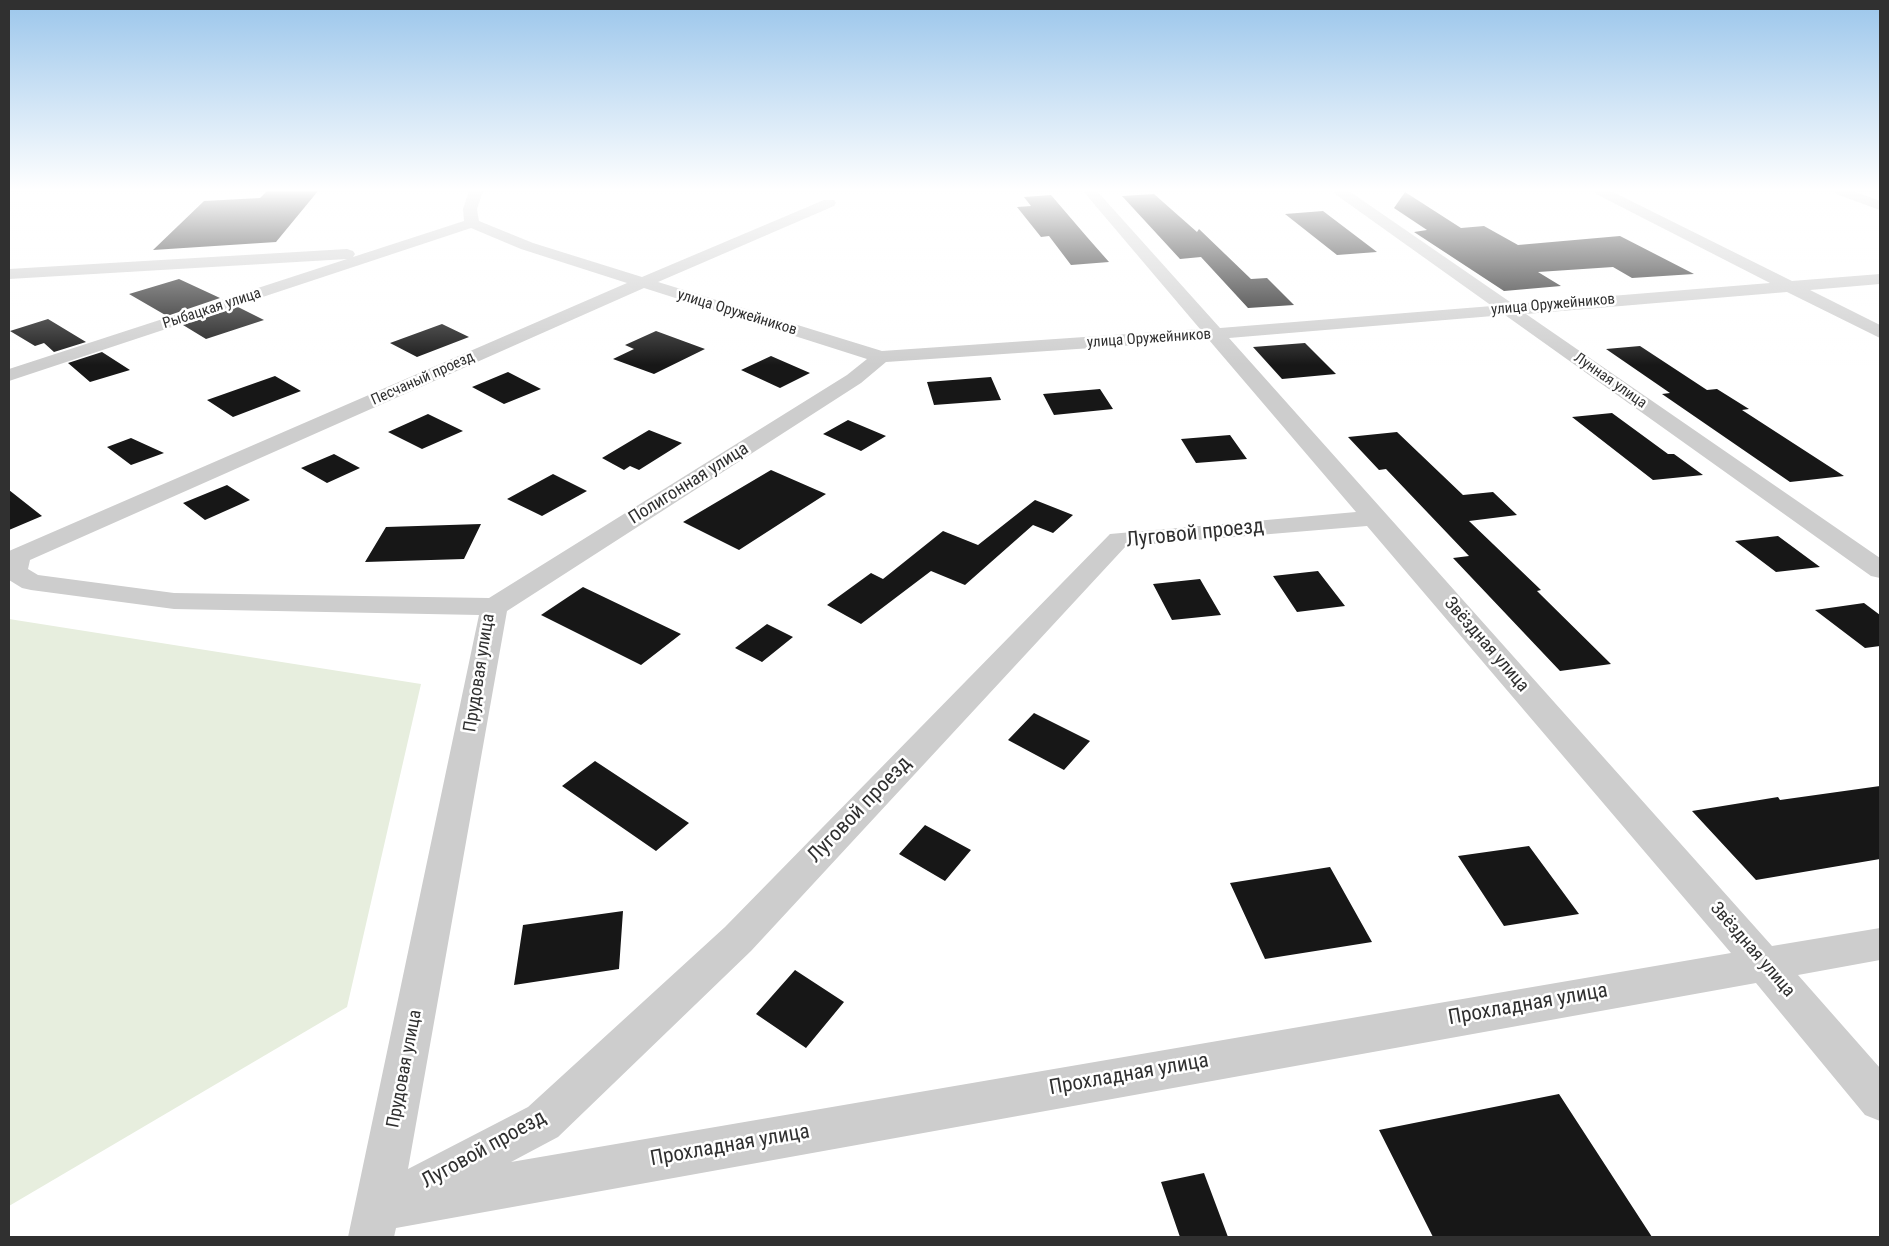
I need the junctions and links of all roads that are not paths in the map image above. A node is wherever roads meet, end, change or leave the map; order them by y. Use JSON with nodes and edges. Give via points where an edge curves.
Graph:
{"nodes":[{"id":1,"x":394,"y":249,"type":"edge"},
{"id":2,"x":537,"y":249,"type":"edge"},
{"id":3,"x":722,"y":249,"type":"edge"},
{"id":4,"x":1141,"y":249,"type":"edge"},
{"id":5,"x":1423,"y":249,"type":"edge"},
{"id":6,"x":1717,"y":249,"type":"edge"},
{"id":7,"x":386,"y":252,"type":"junction"},
{"id":8,"x":9,"y":274,"type":"edge"},
{"id":9,"x":1880,"y":279,"type":"edge"},
{"id":10,"x":641,"y":283,"type":"junction"},
{"id":11,"x":1791,"y":286,"type":"junction"},
{"id":12,"x":1508,"y":309,"type":"junction"},
{"id":13,"x":1880,"y":332,"type":"edge"},
{"id":14,"x":1215,"y":334,"type":"junction"},
{"id":15,"x":881,"y":358,"type":"junction"},
{"id":16,"x":9,"y":375,"type":"edge"},
{"id":17,"x":1374,"y":518,"type":"junction"},
{"id":18,"x":14,"y":558,"type":"edge"},
{"id":19,"x":1880,"y":570,"type":"edge"},
{"id":20,"x":494,"y":607,"type":"junction"},
{"id":21,"x":1880,"y":944,"type":"edge"},
{"id":22,"x":1764,"y":964,"type":"junction"},
{"id":23,"x":1880,"y":1100,"type":"edge"},
{"id":24,"x":374,"y":1222,"type":"edge"}],
"edges":[{"from":1,"to":7,"type":"street","name":"Рыбацкая улица"},
{"from":2,"to":10,"type":"street","name":"улица Оружейников"},
{"from":3,"to":10,"type":"street","name":"Песчаный проезд"},
{"from":4,"to":14,"type":"street","name":"Звёздная улица"},
{"from":5,"to":12,"type":"street","name":"Лунная улица"},
{"from":6,"to":11,"type":"street"},
{"from":7,"to":8,"type":"street"},
{"from":7,"to":16,"type":"street","name":"Рыбацкая улица"},
{"from":9,"to":11,"type":"street","name":"улица Оружейников"},
{"from":10,"to":15,"type":"street","name":"улица Оружейников"},
{"from":10,"to":18,"type":"street","name":"Песчаный проезд"},
{"from":11,"to":12,"type":"street","name":"улица Оружейников"},
{"from":11,"to":13,"type":"street"},
{"from":12,"to":14,"type":"street","name":"улица Оружейников"},
{"from":12,"to":19,"type":"street","name":"Лунная улица"},
{"from":14,"to":15,"type":"street","name":"улица Оружейников"},
{"from":14,"to":17,"type":"street","name":"Звёздная улица"},
{"from":15,"to":20,"type":"street","name":"Полигонная улица","via":[[854,380]]},
{"from":17,"to":22,"type":"street","name":"Звёздная улица"},
{"from":17,"to":24,"type":"street","name":"Луговой проезд","via":[[1119,539],[738,939],[544,1122]]},
{"from":18,"to":20,"type":"street","name":"Прудовая улица","via":[[14,572],[31,582],[174,601]]},
{"from":20,"to":24,"type":"street","name":"Прудовая улица"},
{"from":21,"to":22,"type":"street","name":"Прохладная улица"},
{"from":22,"to":23,"type":"street","name":"Звёздная улица"},
{"from":22,"to":24,"type":"street","name":"Прохладная улица"}]}
